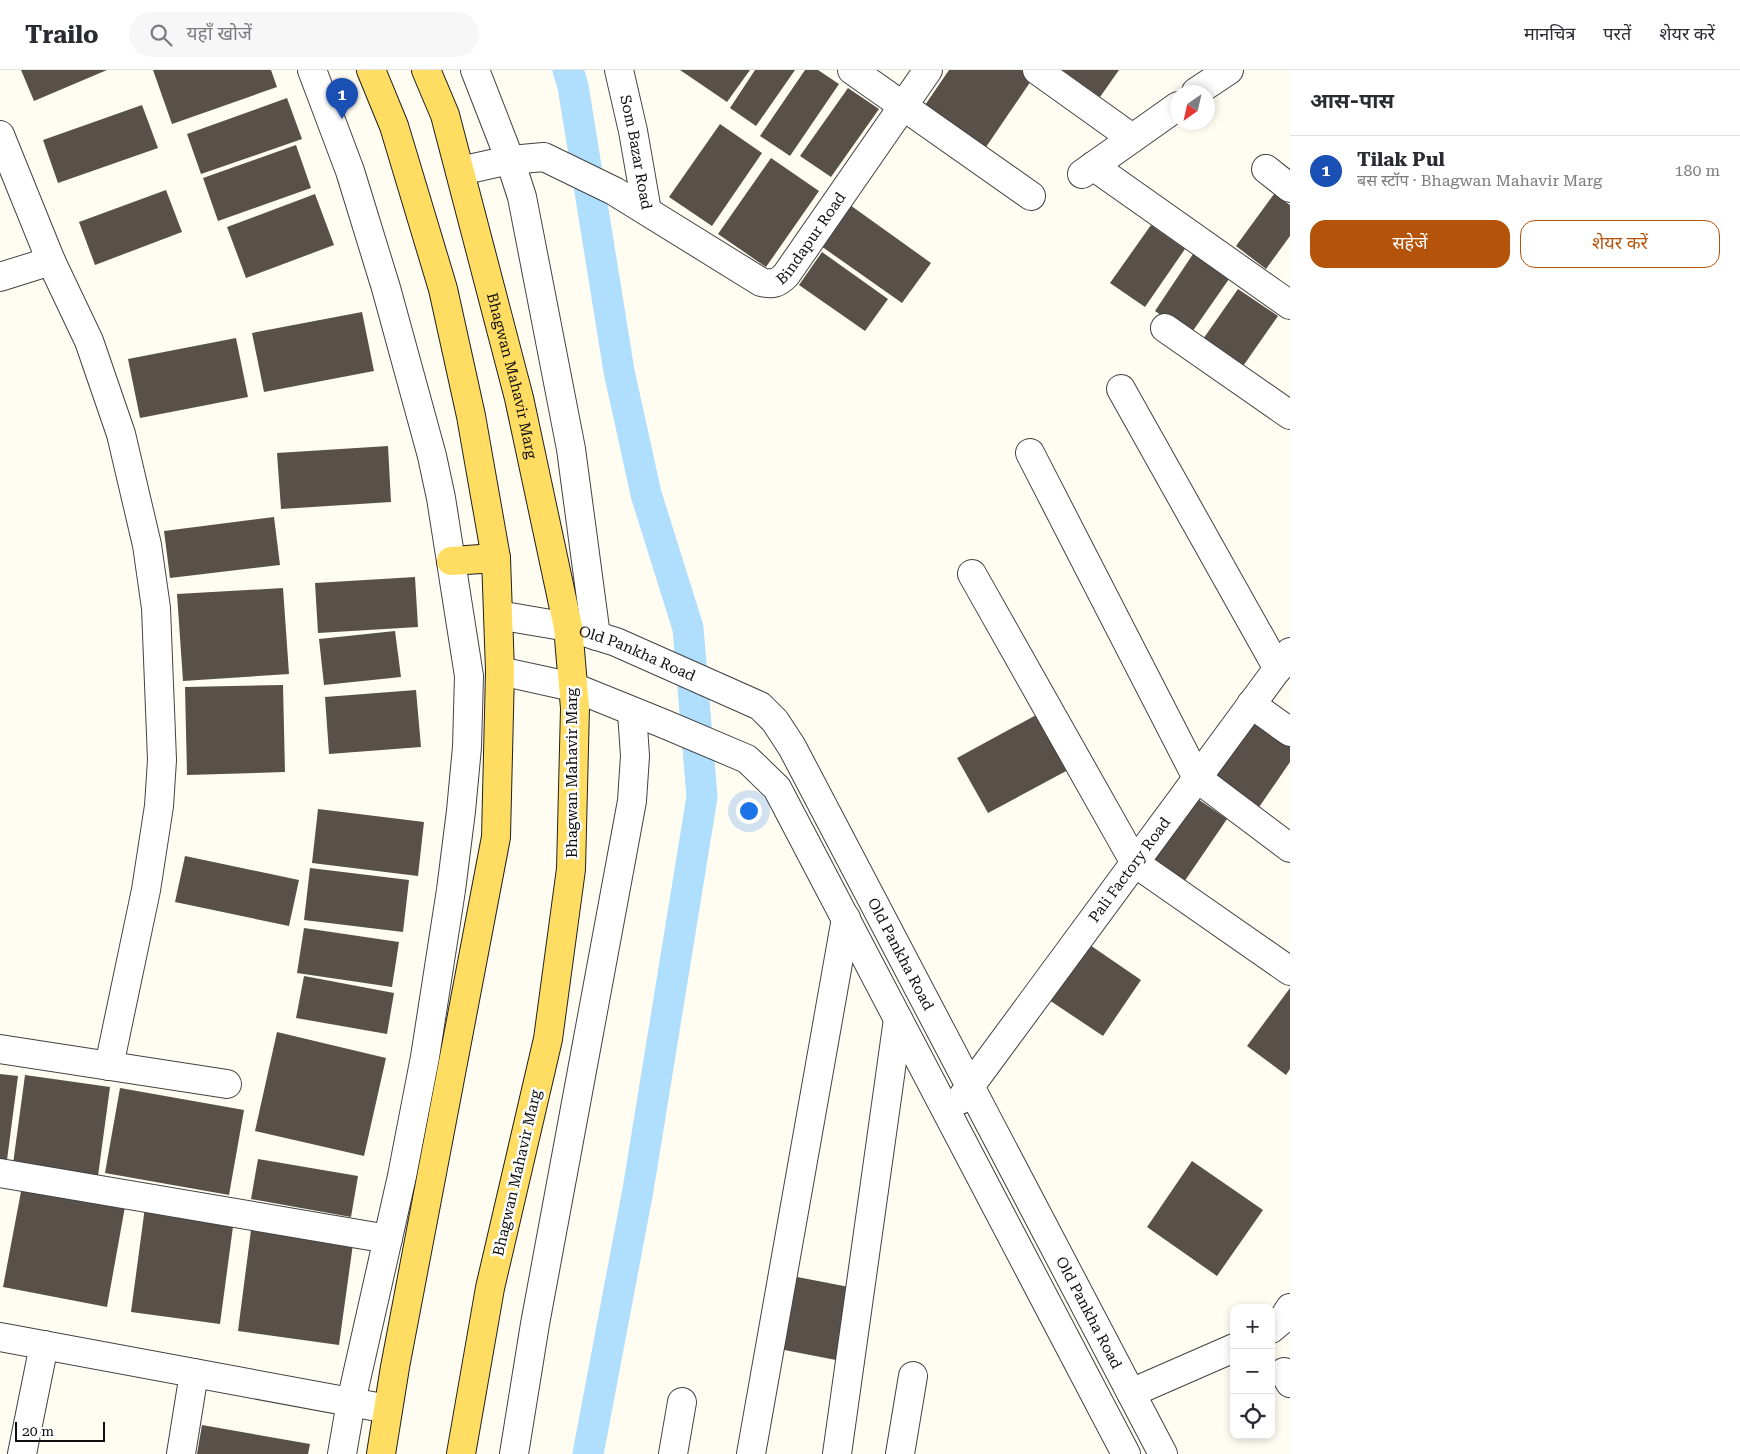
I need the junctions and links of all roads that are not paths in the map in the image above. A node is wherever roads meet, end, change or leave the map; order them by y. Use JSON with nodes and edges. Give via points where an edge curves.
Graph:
{"nodes":[{"id":1,"x":312,"y":70,"type":"edge"},
{"id":2,"x":371,"y":70,"type":"edge"},
{"id":3,"x":426,"y":70,"type":"edge"},
{"id":4,"x":475,"y":70,"type":"edge"},
{"id":5,"x":619,"y":70,"type":"edge"},
{"id":6,"x":852,"y":70,"type":"edge"},
{"id":7,"x":928,"y":70,"type":"edge"},
{"id":8,"x":1037,"y":70,"type":"edge"},
{"id":9,"x":1225,"y":71,"type":"edge"},
{"id":10,"x":1206,"y":85,"type":"edge"},
{"id":11,"x":903,"y":106,"type":"junction"},
{"id":12,"x":1170,"y":112,"type":"edge"},
{"id":13,"x":0,"y":135,"type":"edge"},
{"id":14,"x":1132,"y":138,"type":"junction"},
{"id":15,"x":510,"y":160,"type":"junction"},
{"id":16,"x":1266,"y":169,"type":"dead end"},
{"id":17,"x":460,"y":171,"type":"junction"},
{"id":18,"x":1290,"y":188,"type":"edge"},
{"id":19,"x":1032,"y":196,"type":"dead end"},
{"id":20,"x":647,"y":211,"type":"junction"},
{"id":21,"x":51,"y":261,"type":"junction"},
{"id":22,"x":0,"y":277,"type":"edge"},
{"id":23,"x":1290,"y":305,"type":"edge"},
{"id":24,"x":1165,"y":328,"type":"dead end"},
{"id":25,"x":1121,"y":389,"type":"dead end"},
{"id":26,"x":1290,"y":415,"type":"edge"},
{"id":27,"x":1030,"y":453,"type":"dead end"},
{"id":28,"x":496,"y":558,"type":"junction"},
{"id":29,"x":451,"y":561,"type":"junction"},
{"id":30,"x":972,"y":574,"type":"dead end"},
{"id":31,"x":498,"y":615,"type":"junction"},
{"id":32,"x":568,"y":627,"type":"junction"},
{"id":33,"x":596,"y":636,"type":"junction"},
{"id":34,"x":1284,"y":661,"type":"edge"},
{"id":35,"x":500,"y":671,"type":"junction"},
{"id":36,"x":573,"y":687,"type":"junction"},
{"id":37,"x":1252,"y":704,"type":"junction"},
{"id":38,"x":632,"y":712,"type":"junction"},
{"id":39,"x":1290,"y":732,"type":"edge"},
{"id":40,"x":1197,"y":778,"type":"junction"},
{"id":41,"x":1290,"y":848,"type":"edge"},
{"id":42,"x":1135,"y":863,"type":"junction"},
{"id":43,"x":846,"y":918,"type":"junction"},
{"id":44,"x":1290,"y":971,"type":"edge"},
{"id":45,"x":898,"y":1019,"type":"junction"},
{"id":46,"x":0,"y":1049,"type":"edge"},
{"id":47,"x":109,"y":1066,"type":"junction"},
{"id":48,"x":227,"y":1084,"type":"dead end"},
{"id":49,"x":970,"y":1086,"type":"junction"},
{"id":50,"x":948,"y":1114,"type":"junction"},
{"id":51,"x":0,"y":1173,"type":"edge"},
{"id":52,"x":388,"y":1240,"type":"junction"},
{"id":53,"x":1290,"y":1308,"type":"edge"},
{"id":54,"x":1275,"y":1326,"type":"edge"},
{"id":55,"x":0,"y":1337,"type":"edge"},
{"id":56,"x":44,"y":1344,"type":"junction"},
{"id":57,"x":1232,"y":1349,"type":"edge"},
{"id":58,"x":194,"y":1373,"type":"junction"},
{"id":59,"x":913,"y":1376,"type":"dead end"},
{"id":60,"x":1131,"y":1393,"type":"junction"},
{"id":61,"x":351,"y":1402,"type":"junction"},
{"id":62,"x":682,"y":1402,"type":"dead end"},
{"id":63,"x":388,"y":1409,"type":"junction"},
{"id":64,"x":22,"y":1454,"type":"edge"},
{"id":65,"x":181,"y":1454,"type":"edge"},
{"id":66,"x":342,"y":1454,"type":"edge"},
{"id":67,"x":381,"y":1454,"type":"edge"},
{"id":68,"x":461,"y":1454,"type":"edge"},
{"id":69,"x":514,"y":1454,"type":"edge"},
{"id":70,"x":673,"y":1454,"type":"edge"},
{"id":71,"x":751,"y":1454,"type":"edge"},
{"id":72,"x":837,"y":1454,"type":"edge"},
{"id":73,"x":900,"y":1454,"type":"edge"},
{"id":74,"x":1126,"y":1454,"type":"edge"},
{"id":75,"x":1163,"y":1454,"type":"edge"}],
"edges":[{"from":1,"to":29,"type":"street","via":[[350,171],[386,288],[432,456]]},
{"from":2,"to":28,"type":"main road","via":[[394,126],[443,289],[471,416]]},
{"from":3,"to":17,"type":"main road","name":"Bhagwan Mahavir Marg","via":[[445,115]]},
{"from":4,"to":15,"type":"street"},
{"from":5,"to":20,"type":"street","name":"Som Bazar Road"},
{"from":6,"to":11,"type":"street"},
{"from":7,"to":11,"type":"street","name":"Bindapur Road"},
{"from":8,"to":14,"type":"street"},
{"from":9,"to":10,"type":"street"},
{"from":11,"to":19,"type":"street"},
{"from":11,"to":20,"type":"street","name":"Bindapur Road","via":[[779,282],[761,282]]},
{"from":12,"to":14,"type":"street"},
{"from":13,"to":21,"type":"street"},
{"from":14,"to":23,"type":"street","via":[[1087,170]]},
{"from":15,"to":17,"type":"street","name":"Som Bazar Road"},
{"from":15,"to":20,"type":"street","name":"Som Bazar Road","via":[[544,157]]},
{"from":15,"to":33,"type":"street","via":[[522,198],[571,449]]},
{"from":16,"to":18,"type":"street"},
{"from":17,"to":32,"type":"main road","name":"Bhagwan Mahavir Marg","via":[[519,398]]},
{"from":21,"to":22,"type":"street"},
{"from":21,"to":47,"type":"street","via":[[89,341],[121,434],[147,545],[156,608],[162,760],[159,806],[146,890]]},
{"from":24,"to":26,"type":"street"},
{"from":25,"to":34,"type":"street"},
{"from":27,"to":40,"type":"street"},
{"from":28,"to":29,"type":"main road"},
{"from":28,"to":31,"type":"main road"},
{"from":29,"to":52,"type":"street","via":[[469,676],[464,774],[451,890],[425,1057]]},
{"from":30,"to":42,"type":"street"},
{"from":31,"to":32,"type":"street","name":"Old Pankha Road"},
{"from":31,"to":35,"type":"main road"},
{"from":32,"to":33,"type":"street","name":"Old Pankha Road"},
{"from":32,"to":36,"type":"main road","name":"Bhagwan Mahavir Marg"},
{"from":33,"to":49,"type":"street","name":"Old Pankha Road","via":[[732,692],[760,706],[775,722],[792,747]]},
{"from":34,"to":37,"type":"street","name":"Pali Factory Road"},
{"from":35,"to":36,"type":"street"},
{"from":35,"to":63,"type":"main road","via":[[496,837]]},
{"from":36,"to":38,"type":"street"},
{"from":36,"to":68,"type":"main road","name":"Bhagwan Mahavir Marg","via":[[571,869],[548,1039],[490,1288]]},
{"from":37,"to":39,"type":"street"},
{"from":37,"to":40,"type":"street","name":"Pali Factory Road"},
{"from":38,"to":43,"type":"street","via":[[747,759],[777,788]]},
{"from":38,"to":69,"type":"street","via":[[635,756],[632,801]]},
{"from":40,"to":41,"type":"street"},
{"from":40,"to":42,"type":"street","name":"Pali Factory Road"},
{"from":42,"to":44,"type":"street"},
{"from":42,"to":49,"type":"street","name":"Pali Factory Road"},
{"from":43,"to":45,"type":"street"},
{"from":43,"to":71,"type":"street"},
{"from":45,"to":50,"type":"street"},
{"from":45,"to":72,"type":"street"},
{"from":46,"to":47,"type":"street"},
{"from":47,"to":48,"type":"street"},
{"from":49,"to":50,"type":"street","name":"Pali Factory Road"},
{"from":49,"to":60,"type":"street","name":"Old Pankha Road"},
{"from":50,"to":74,"type":"street"},
{"from":51,"to":52,"type":"street"},
{"from":52,"to":61,"type":"street"},
{"from":53,"to":54,"type":"street"},
{"from":55,"to":56,"type":"street"},
{"from":56,"to":58,"type":"street"},
{"from":56,"to":64,"type":"street"},
{"from":57,"to":60,"type":"street"},
{"from":58,"to":61,"type":"street"},
{"from":58,"to":65,"type":"street"},
{"from":59,"to":73,"type":"street"},
{"from":60,"to":75,"type":"street","name":"Old Pankha Road"},
{"from":61,"to":63,"type":"street"},
{"from":61,"to":66,"type":"street"},
{"from":62,"to":70,"type":"street"},
{"from":63,"to":67,"type":"main road"}]}
